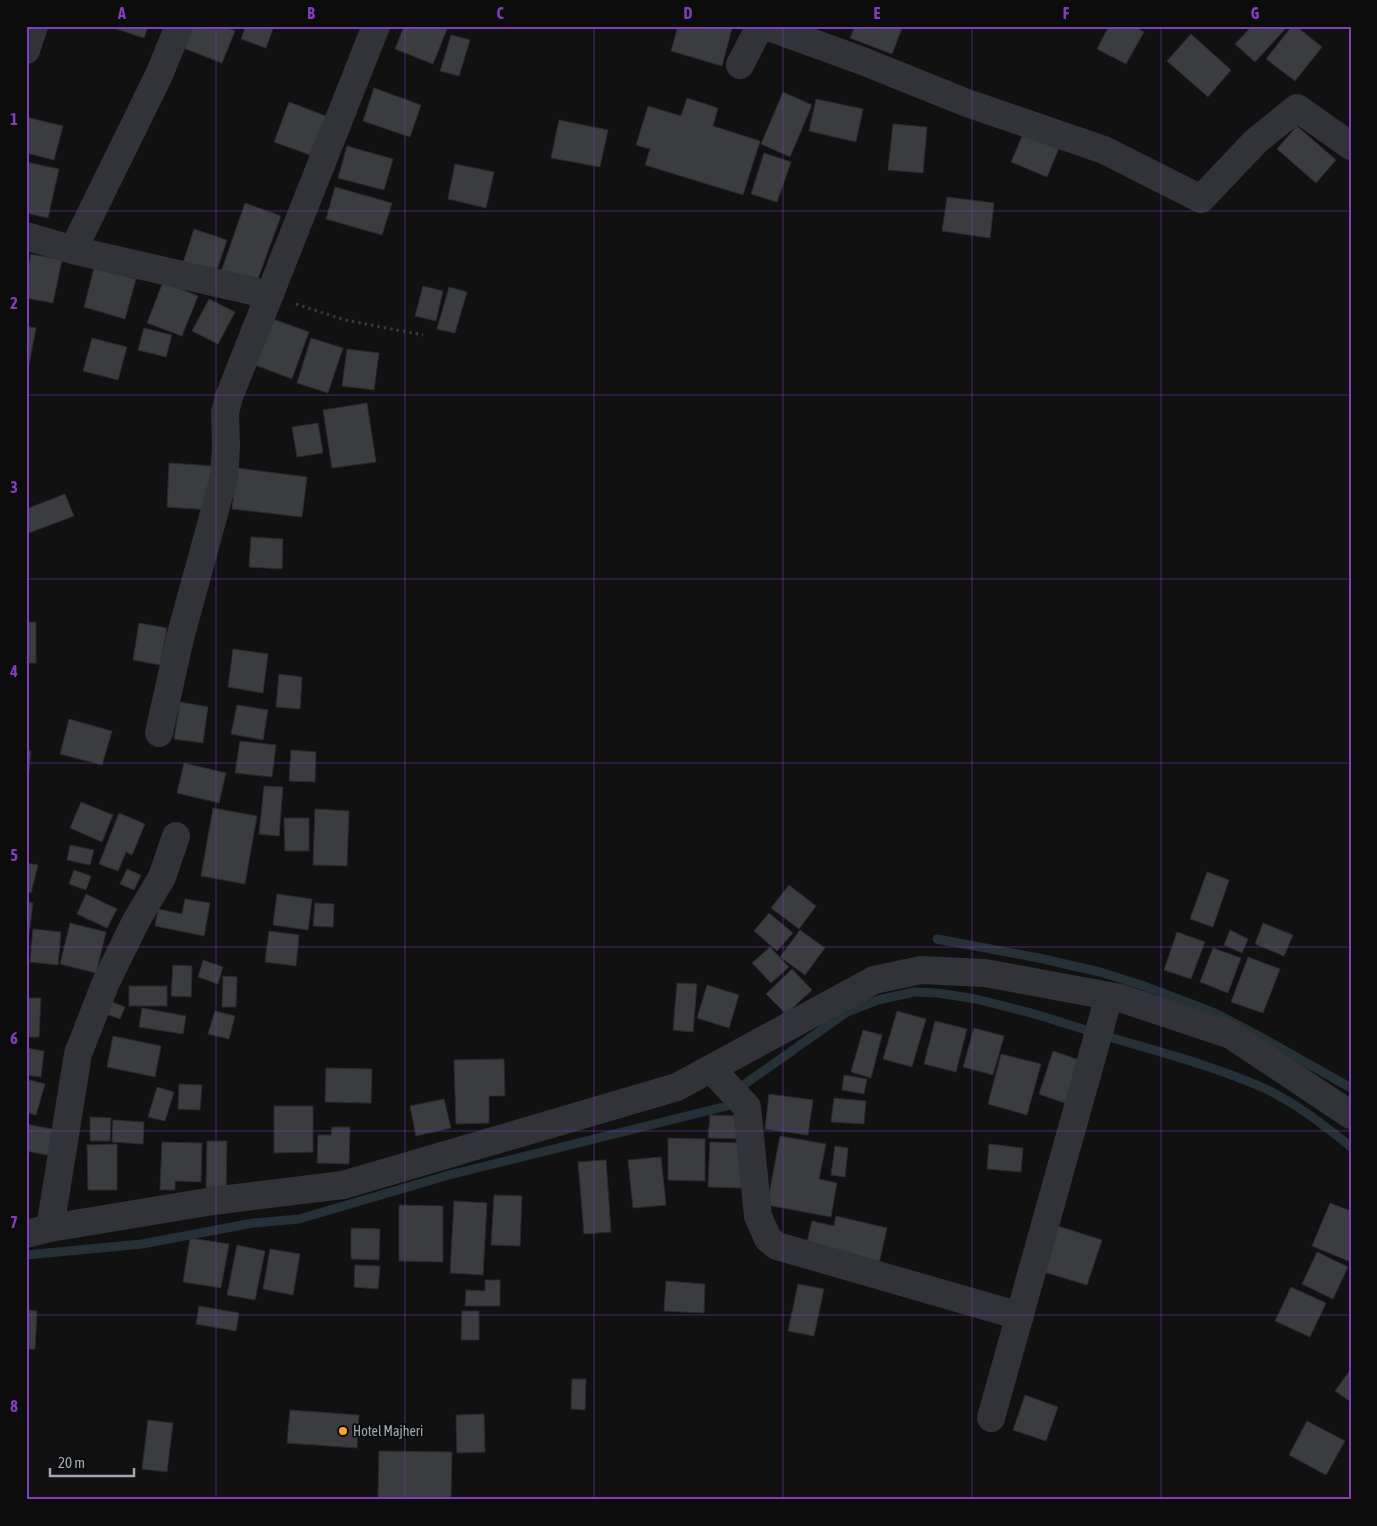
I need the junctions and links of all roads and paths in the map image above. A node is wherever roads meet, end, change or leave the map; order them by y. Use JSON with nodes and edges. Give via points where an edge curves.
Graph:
{"nodes":[{"id":1,"x":34,"y":26,"type":"edge"},
{"id":2,"x":179,"y":26,"type":"edge"},
{"id":3,"x":376,"y":26,"type":"edge"},
{"id":4,"x":760,"y":26,"type":"edge"},
{"id":5,"x":766,"y":26,"type":"edge"},
{"id":6,"x":26,"y":50,"type":"edge"},
{"id":7,"x":740,"y":65,"type":"dead end"},
{"id":8,"x":1351,"y":146,"type":"edge"},
{"id":9,"x":26,"y":236,"type":"edge"},
{"id":10,"x":73,"y":250,"type":"junction"},
{"id":11,"x":270,"y":295,"type":"junction"},
{"id":12,"x":423,"y":335,"type":"dead end"},
{"id":13,"x":159,"y":733,"type":"dead end"},
{"id":14,"x":176,"y":836,"type":"dead end"},
{"id":15,"x":1109,"y":996,"type":"junction"},
{"id":16,"x":711,"y":1069,"type":"junction"},
{"id":17,"x":1351,"y":1115,"type":"edge"},
{"id":18,"x":38,"y":1231,"type":"edge"},
{"id":19,"x":1020,"y":1316,"type":"junction"},
{"id":20,"x":991,"y":1418,"type":"dead end"}],
"edges":[{"from":1,"to":6,"type":"street"},
{"from":2,"to":10,"type":"street","via":[[159,75]]},
{"from":3,"to":11,"type":"street"},
{"from":4,"to":7,"type":"street"},
{"from":5,"to":8,"type":"street","via":[[967,103],[1104,150],[1201,199],[1256,141],[1297,108]]},
{"from":9,"to":10,"type":"street"},
{"from":10,"to":11,"type":"street"},
{"from":11,"to":12,"type":"path","via":[[345,320]]},
{"from":11,"to":13,"type":"street","via":[[225,412],[224,477],[180,638]]},
{"from":14,"to":18,"type":"street","via":[[162,877],[106,982],[78,1054]]},
{"from":15,"to":16,"type":"street","via":[[985,973],[920,970],[874,980]]},
{"from":15,"to":17,"type":"street","via":[[1231,1036]]},
{"from":15,"to":19,"type":"street"},
{"from":16,"to":18,"type":"street","via":[[677,1087],[343,1185],[213,1201]]},
{"from":16,"to":19,"type":"street","via":[[747,1106],[758,1216],[768,1239],[778,1246]]},
{"from":19,"to":20,"type":"street"}]}
